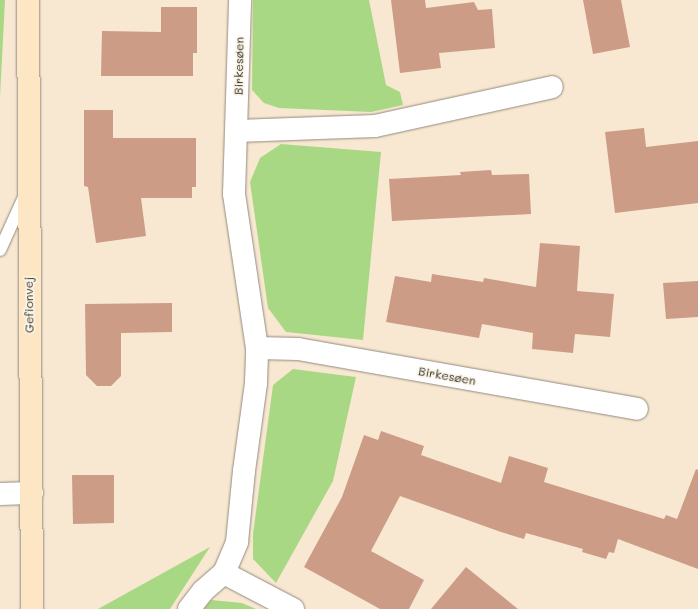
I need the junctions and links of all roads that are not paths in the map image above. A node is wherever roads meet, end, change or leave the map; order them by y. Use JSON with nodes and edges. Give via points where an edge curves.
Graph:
{"nodes":[{"id":1,"x":28,"y":0,"type":"edge"},
{"id":2,"x":240,"y":0,"type":"edge"},
{"id":3,"x":552,"y":87,"type":"dead end"},
{"id":4,"x":237,"y":131,"type":"junction"},
{"id":5,"x":28,"y":186,"type":"junction"},
{"id":6,"x":0,"y":250,"type":"edge"},
{"id":7,"x":257,"y":348,"type":"junction"},
{"id":8,"x":637,"y":409,"type":"dead end"},
{"id":9,"x":32,"y":493,"type":"junction"},
{"id":10,"x":0,"y":494,"type":"edge"},
{"id":11,"x":224,"y":573,"type":"junction"},
{"id":12,"x":32,"y":609,"type":"edge"},
{"id":13,"x":189,"y":609,"type":"edge"},
{"id":14,"x":293,"y":609,"type":"edge"}],
"edges":[{"from":1,"to":5,"type":"street","name":"Gefionvej"},
{"from":2,"to":4,"type":"street","name":"Birkesøen"},
{"from":3,"to":4,"type":"street","via":[[376,126]]},
{"from":4,"to":7,"type":"street","name":"Birkesøen","via":[[234,194]]},
{"from":5,"to":6,"type":"lane"},
{"from":5,"to":9,"type":"street","name":"Gefionvej"},
{"from":7,"to":8,"type":"street","name":"Birkesøen","via":[[298,349]]},
{"from":7,"to":11,"type":"street","name":"Birkesøen","via":[[256,383],[237,542]]},
{"from":9,"to":10,"type":"street"},
{"from":9,"to":12,"type":"street","name":"Gefionvej"},
{"from":11,"to":13,"type":"street","name":"Birkesøen","via":[[203,591]]},
{"from":11,"to":14,"type":"street"}]}
